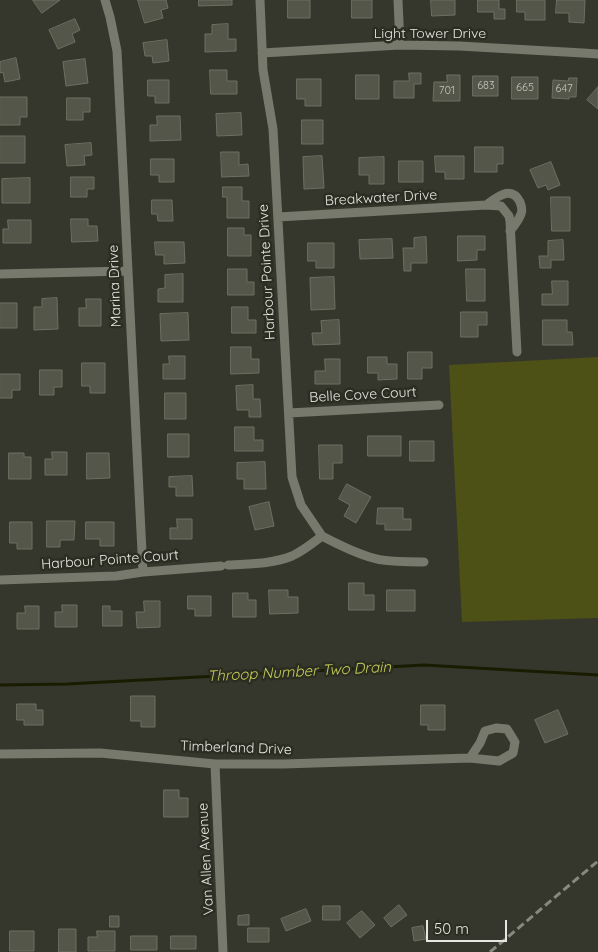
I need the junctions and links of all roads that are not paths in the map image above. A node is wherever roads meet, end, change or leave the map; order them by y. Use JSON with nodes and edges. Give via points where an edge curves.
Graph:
{"nodes":[{"id":1,"x":105,"y":0,"type":"edge"},
{"id":2,"x":260,"y":0,"type":"edge"},
{"id":3,"x":398,"y":0,"type":"edge"},
{"id":4,"x":400,"y":45,"type":"junction"},
{"id":5,"x":262,"y":53,"type":"junction"},
{"id":6,"x":598,"y":54,"type":"edge"},
{"id":7,"x":486,"y":205,"type":"junction"},
{"id":8,"x":278,"y":217,"type":"junction"},
{"id":9,"x":510,"y":231,"type":"junction"},
{"id":10,"x":127,"y":272,"type":"junction"},
{"id":11,"x":0,"y":274,"type":"edge"},
{"id":12,"x":517,"y":352,"type":"dead end"},
{"id":13,"x":439,"y":405,"type":"dead end"},
{"id":14,"x":289,"y":413,"type":"junction"},
{"id":15,"x":322,"y":536,"type":"junction"},
{"id":16,"x":424,"y":562,"type":"dead end"},
{"id":17,"x":143,"y":572,"type":"junction"},
{"id":18,"x":0,"y":580,"type":"edge"},
{"id":19,"x":0,"y":754,"type":"edge"},
{"id":20,"x":470,"y":758,"type":"junction"},
{"id":21,"x":215,"y":764,"type":"junction"},
{"id":22,"x":224,"y":952,"type":"edge"}],
"edges":[{"from":1,"to":10,"type":"street","name":"Marina Drive","via":[[117,51]]},
{"from":2,"to":5,"type":"street","name":"Harbour Pointe Drive"},
{"from":3,"to":4,"type":"street"},
{"from":4,"to":5,"type":"street","name":"Light Tower Drive"},
{"from":4,"to":6,"type":"street","name":"Light Tower Drive"},
{"from":5,"to":8,"type":"street","name":"Harbour Pointe Drive","via":[[273,129]]},
{"from":7,"to":8,"type":"street","name":"Breakwater Drive"},
{"from":7,"to":9,"type":"street","via":[[501,206],[509,216]]},
{"from":7,"to":9,"type":"street","via":[[501,194],[517,197],[521,214]]},
{"from":8,"to":14,"type":"street","name":"Harbour Pointe Drive"},
{"from":9,"to":12,"type":"street"},
{"from":10,"to":11,"type":"street"},
{"from":10,"to":17,"type":"street","name":"Marina Drive"},
{"from":13,"to":14,"type":"street","name":"Belle Cove Court"},
{"from":14,"to":15,"type":"street","name":"Harbour Pointe Drive","via":[[292,477],[301,506]]},
{"from":15,"to":16,"type":"street","via":[[374,559]]},
{"from":15,"to":17,"type":"street","name":"Harbour Pointe Court","via":[[292,556],[259,564]]},
{"from":17,"to":18,"type":"street","name":"Harbour Pointe Court"},
{"from":19,"to":21,"type":"street","name":"Timberland Drive","via":[[100,753]]},
{"from":20,"to":20,"type":"street","name":"Timberland Drive","via":[[499,761],[513,753],[515,742],[507,729],[485,731]]},
{"from":20,"to":21,"type":"street","name":"Timberland Drive"},
{"from":21,"to":22,"type":"street","name":"Van Allen Avenue"}]}
